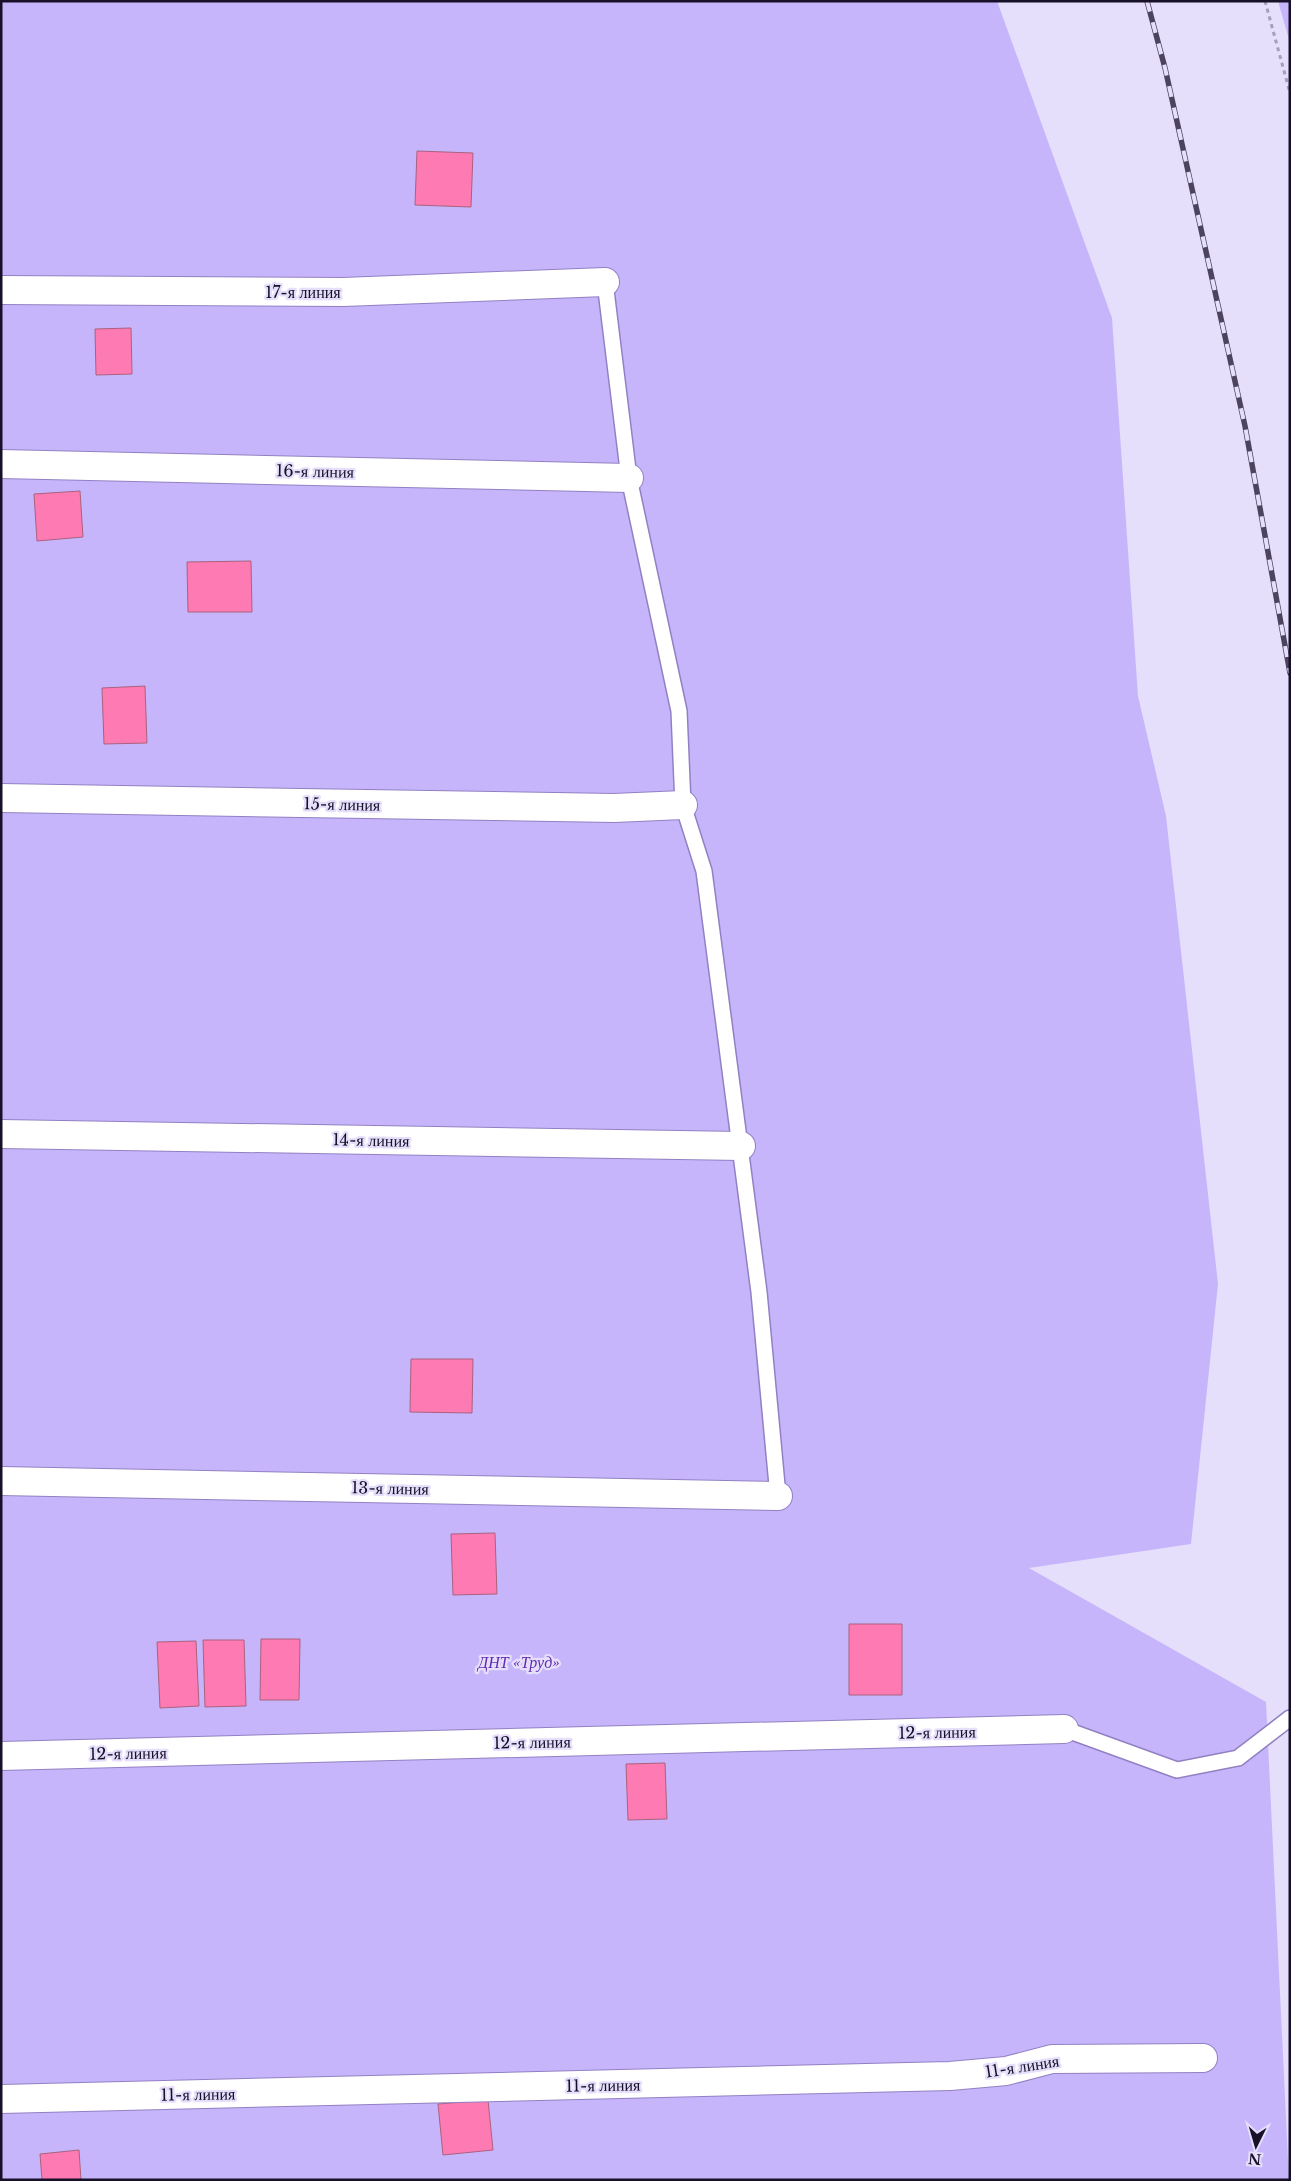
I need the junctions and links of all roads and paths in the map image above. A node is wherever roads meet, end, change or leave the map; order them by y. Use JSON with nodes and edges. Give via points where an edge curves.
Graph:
{"nodes":[{"id":1,"x":1265,"y":1,"type":"edge"},
{"id":2,"x":1290,"y":93,"type":"edge"},
{"id":3,"x":605,"y":282,"type":"joint"},
{"id":4,"x":1,"y":290,"type":"edge"},
{"id":5,"x":1,"y":464,"type":"edge"},
{"id":6,"x":629,"y":478,"type":"junction"},
{"id":7,"x":1,"y":798,"type":"edge"},
{"id":8,"x":683,"y":805,"type":"junction"},
{"id":9,"x":1,"y":1134,"type":"edge"},
{"id":10,"x":742,"y":1146,"type":"junction"},
{"id":11,"x":1,"y":1481,"type":"edge"},
{"id":12,"x":778,"y":1496,"type":"joint"},
{"id":13,"x":1290,"y":1718,"type":"edge"},
{"id":14,"x":1064,"y":1729,"type":"joint"},
{"id":15,"x":1,"y":1756,"type":"edge"},
{"id":16,"x":1203,"y":2058,"type":"dead end"},
{"id":17,"x":1,"y":2099,"type":"edge"}],
"edges":[{"from":1,"to":2,"type":"path"},
{"from":3,"to":4,"type":"street","name":"17-я линия","via":[[343,292]]},
{"from":3,"to":6,"type":"lane"},
{"from":5,"to":6,"type":"street","name":"16-я линия"},
{"from":6,"to":8,"type":"lane","via":[[678,711]]},
{"from":7,"to":8,"type":"street","name":"15-я линия","via":[[614,808]]},
{"from":8,"to":10,"type":"lane","via":[[704,871]]},
{"from":9,"to":10,"type":"street","name":"14-я линия"},
{"from":10,"to":12,"type":"lane"},
{"from":11,"to":12,"type":"street","name":"13-я линия"},
{"from":13,"to":14,"type":"lane","via":[[1238,1758],[1177,1770]]},
{"from":14,"to":15,"type":"street","name":"12-я линия"},
{"from":16,"to":17,"type":"street","name":"11-я линия","via":[[1052,2060],[1006,2071],[950,2076]]}]}
